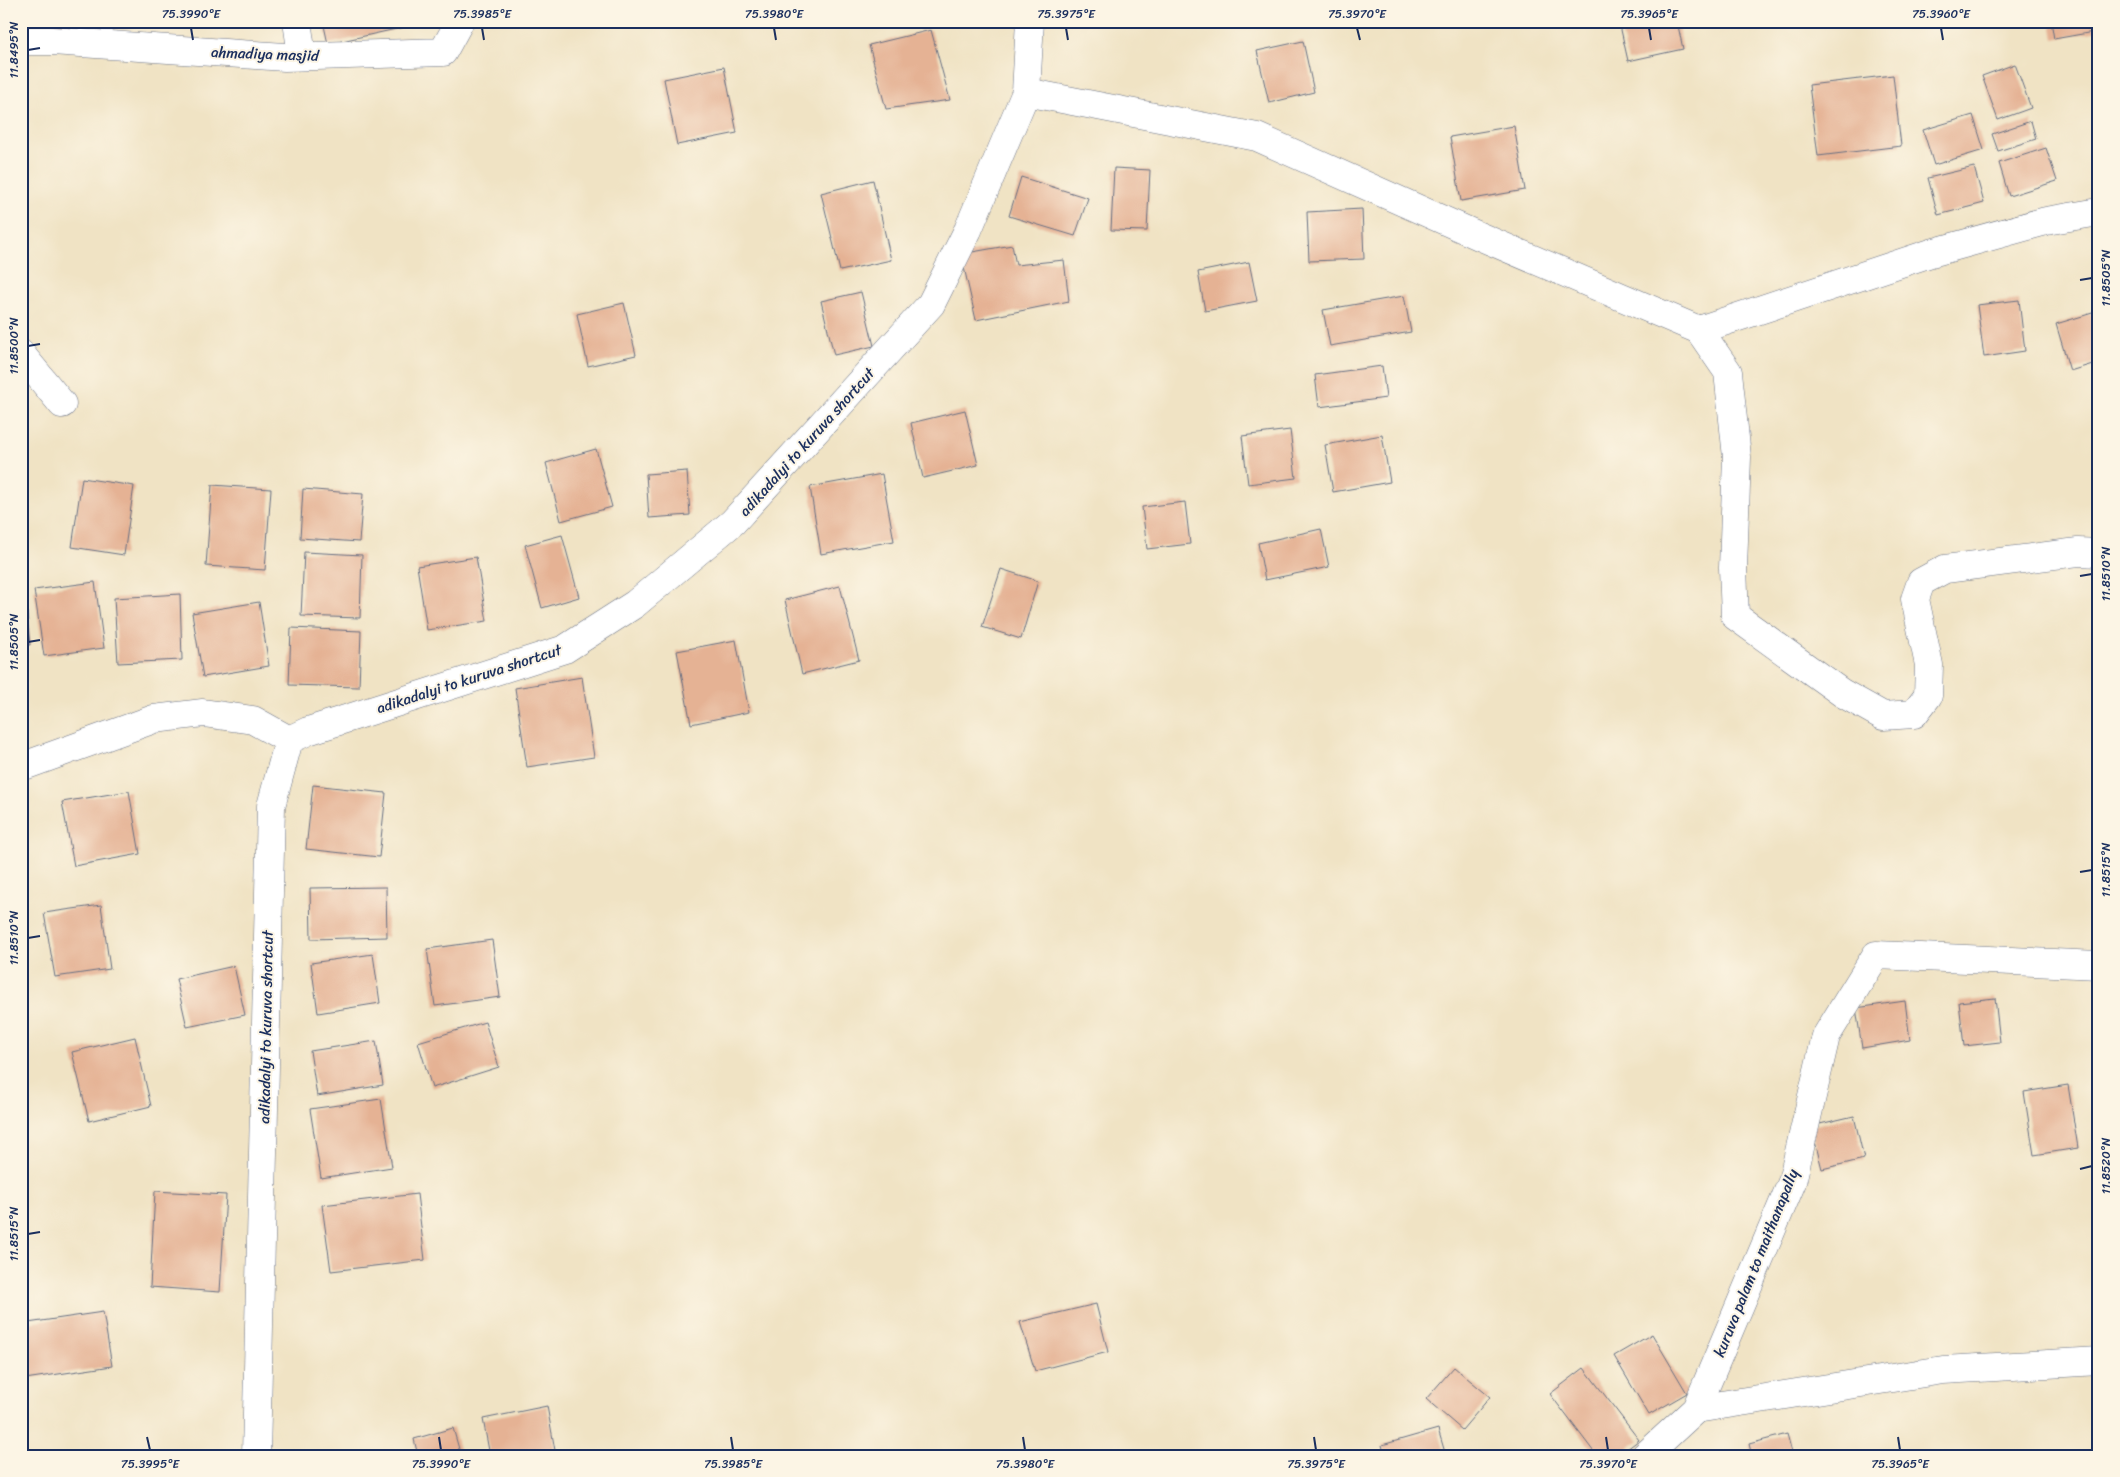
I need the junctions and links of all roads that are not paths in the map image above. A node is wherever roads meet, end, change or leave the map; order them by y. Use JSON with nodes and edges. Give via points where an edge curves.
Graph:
{"nodes":[{"id":1,"x":296,"y":21,"type":"edge"},
{"id":2,"x":460,"y":21,"type":"edge"},
{"id":3,"x":1030,"y":21,"type":"edge"},
{"id":4,"x":22,"y":46,"type":"edge"},
{"id":5,"x":302,"y":56,"type":"junction"},
{"id":6,"x":1026,"y":92,"type":"junction"},
{"id":7,"x":2099,"y":212,"type":"edge"},
{"id":8,"x":1699,"y":330,"type":"junction"},
{"id":9,"x":21,"y":354,"type":"edge"},
{"id":10,"x":62,"y":404,"type":"dead end"},
{"id":11,"x":2099,"y":553,"type":"edge"},
{"id":12,"x":289,"y":740,"type":"junction"},
{"id":13,"x":21,"y":767,"type":"edge"},
{"id":14,"x":2099,"y":965,"type":"edge"},
{"id":15,"x":2099,"y":1361,"type":"edge"},
{"id":16,"x":1696,"y":1409,"type":"junction"},
{"id":17,"x":256,"y":1456,"type":"edge"},
{"id":18,"x":1645,"y":1456,"type":"edge"}],
"edges":[{"from":1,"to":5,"type":"street"},
{"from":2,"to":5,"type":"street","name":"ahmadiya masjid","via":[[443,52]]},
{"from":3,"to":6,"type":"street","name":"adikadalyi to kuruva shortcut"},
{"from":4,"to":5,"type":"street","name":"ahmadiya masjid","via":[[52,41]]},
{"from":6,"to":8,"type":"street","via":[[1257,138]]},
{"from":6,"to":12,"type":"street","name":"adikadalyi to kuruva shortcut","via":[[968,230],[931,304],[733,522],[635,604],[565,649],[308,731]]},
{"from":7,"to":8,"type":"street","via":[[2046,221],[1931,253]]},
{"from":8,"to":11,"type":"street","via":[[1728,372],[1736,457],[1735,616],[1842,693],[1883,716],[1914,714],[1928,696],[1929,664],[1915,600],[1921,582],[1945,569],[2078,552]]},
{"from":9,"to":10,"type":"street"},
{"from":12,"to":13,"type":"street","via":[[253,720],[203,713],[154,719]]},
{"from":12,"to":17,"type":"street","name":"adikadalyi to kuruva shortcut","via":[[271,806]]},
{"from":14,"to":16,"type":"street","name":"kuruva palam to maithanapally","via":[[1876,955],[1826,1036],[1792,1182]]},
{"from":15,"to":16,"type":"street","via":[[1943,1370]]},
{"from":16,"to":18,"type":"street","name":"kuruva palam to maithanapally"}]}
